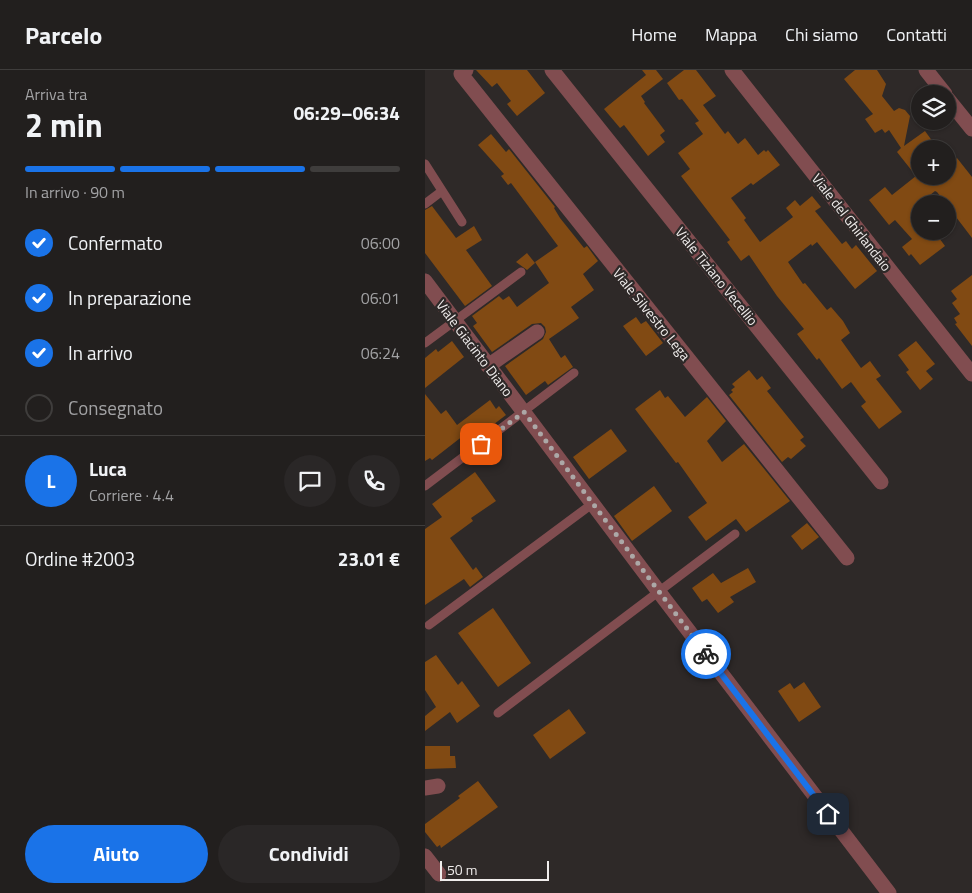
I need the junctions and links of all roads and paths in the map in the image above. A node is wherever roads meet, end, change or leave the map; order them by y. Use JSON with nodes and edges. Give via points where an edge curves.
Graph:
{"nodes":[{"id":1,"x":552,"y":70,"type":"edge"},
{"id":2,"x":732,"y":70,"type":"edge"},
{"id":3,"x":926,"y":70,"type":"edge"},
{"id":4,"x":461,"y":71,"type":"edge"},
{"id":5,"x":938,"y":85,"type":"edge"},
{"id":6,"x":956,"y":109,"type":"edge"},
{"id":7,"x":972,"y":129,"type":"edge"},
{"id":8,"x":425,"y":164,"type":"edge"},
{"id":9,"x":442,"y":191,"type":"junction"},
{"id":10,"x":425,"y":204,"type":"edge"},
{"id":11,"x":462,"y":222,"type":"dead end"},
{"id":12,"x":521,"y":272,"type":"dead end"},
{"id":13,"x":425,"y":280,"type":"edge"},
{"id":14,"x":455,"y":321,"type":"junction"},
{"id":15,"x":537,"y":332,"type":"dead end"},
{"id":16,"x":425,"y":343,"type":"edge"},
{"id":17,"x":488,"y":366,"type":"junction"},
{"id":18,"x":574,"y":373,"type":"dead end"},
{"id":19,"x":972,"y":374,"type":"edge"},
{"id":20,"x":524,"y":412,"type":"junction"},
{"id":21,"x":881,"y":482,"type":"dead end"},
{"id":22,"x":425,"y":486,"type":"edge"},
{"id":23,"x":592,"y":504,"type":"junction"},
{"id":24,"x":735,"y":534,"type":"dead end"},
{"id":25,"x":847,"y":558,"type":"dead end"},
{"id":26,"x":659,"y":592,"type":"junction"},
{"id":27,"x":429,"y":624,"type":"dead end"},
{"id":28,"x":498,"y":713,"type":"dead end"},
{"id":29,"x":425,"y":856,"type":"edge"},
{"id":30,"x":439,"y":874,"type":"dead end"},
{"id":31,"x":889,"y":893,"type":"edge"}],
"edges":[{"from":1,"to":21,"type":"street","name":"Viale Tiziano Vecellio"},
{"from":2,"to":19,"type":"street","name":"Viale del Ghirlandaio"},
{"from":3,"to":5,"type":"street"},
{"from":4,"to":25,"type":"street","name":"Viale Silvestro Lega"},
{"from":6,"to":7,"type":"street"},
{"from":8,"to":9,"type":"lane"},
{"from":9,"to":10,"type":"lane"},
{"from":9,"to":11,"type":"lane"},
{"from":12,"to":14,"type":"lane"},
{"from":13,"to":14,"type":"street","name":"Viale Giacinto Diano"},
{"from":14,"to":16,"type":"lane"},
{"from":14,"to":17,"type":"street","name":"Viale Giacinto Diano"},
{"from":15,"to":17,"type":"street"},
{"from":17,"to":20,"type":"street","name":"Viale Giacinto Diano"},
{"from":18,"to":20,"type":"lane"},
{"from":20,"to":22,"type":"lane"},
{"from":20,"to":23,"type":"street","name":"Viale Giacinto Diano"},
{"from":23,"to":26,"type":"street","name":"Viale Giacinto Diano"},
{"from":23,"to":27,"type":"lane"},
{"from":24,"to":26,"type":"lane"},
{"from":26,"to":28,"type":"lane"},
{"from":26,"to":31,"type":"street","name":"Viale Giacinto Diano"},
{"from":29,"to":30,"type":"street"}]}
